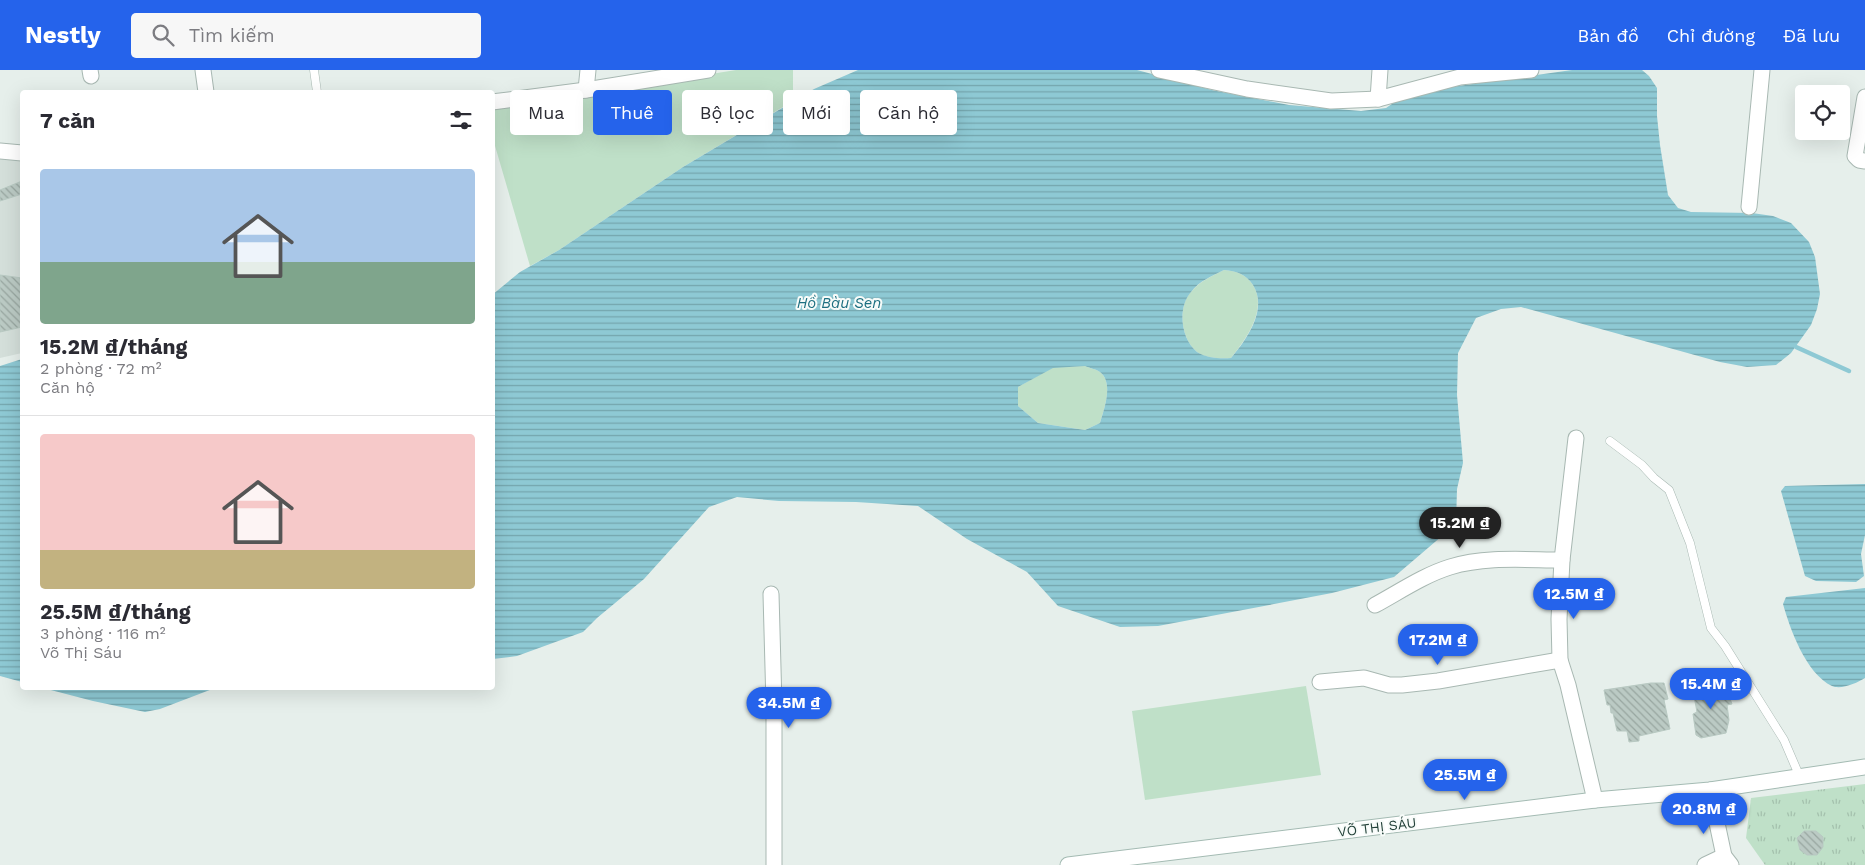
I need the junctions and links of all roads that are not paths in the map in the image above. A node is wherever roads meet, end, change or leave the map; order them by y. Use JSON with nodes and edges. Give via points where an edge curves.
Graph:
{"nodes":[{"id":1,"x":203,"y":70,"type":"edge"},
{"id":2,"x":314,"y":70,"type":"edge"},
{"id":3,"x":588,"y":70,"type":"edge"},
{"id":4,"x":708,"y":70,"type":"edge"},
{"id":5,"x":1159,"y":70,"type":"edge"},
{"id":6,"x":1380,"y":70,"type":"edge"},
{"id":7,"x":1531,"y":70,"type":"edge"},
{"id":8,"x":1762,"y":70,"type":"edge"},
{"id":9,"x":206,"y":90,"type":"edge"},
{"id":10,"x":317,"y":90,"type":"edge"},
{"id":11,"x":586,"y":90,"type":"junction"},
{"id":12,"x":1865,"y":97,"type":"edge"},
{"id":13,"x":1378,"y":99,"type":"junction"},
{"id":14,"x":495,"y":102,"type":"edge"},
{"id":15,"x":0,"y":151,"type":"edge"},
{"id":16,"x":20,"y":153,"type":"edge"},
{"id":17,"x":1865,"y":161,"type":"edge"},
{"id":18,"x":1749,"y":207,"type":"dead end"},
{"id":19,"x":1576,"y":438,"type":"dead end"},
{"id":20,"x":1610,"y":441,"type":"dead end"},
{"id":21,"x":1562,"y":560,"type":"junction"},
{"id":22,"x":771,"y":594,"type":"dead end"},
{"id":23,"x":1374,"y":605,"type":"dead end"},
{"id":24,"x":1560,"y":660,"type":"junction"},
{"id":25,"x":1320,"y":682,"type":"dead end"},
{"id":26,"x":1865,"y":767,"type":"edge"},
{"id":27,"x":1799,"y":775,"type":"junction"},
{"id":28,"x":1710,"y":790,"type":"junction"},
{"id":29,"x":1596,"y":800,"type":"junction"},
{"id":30,"x":1728,"y":860,"type":"edge"},
{"id":31,"x":774,"y":865,"type":"edge"},
{"id":32,"x":1068,"y":865,"type":"edge"},
{"id":33,"x":1705,"y":865,"type":"edge"}],
"edges":[{"from":1,"to":9,"type":"street"},
{"from":2,"to":10,"type":"lane"},
{"from":3,"to":11,"type":"street"},
{"from":4,"to":11,"type":"street"},
{"from":5,"to":13,"type":"street","via":[[1247,89],[1331,101]]},
{"from":6,"to":13,"type":"street"},
{"from":7,"to":13,"type":"street","via":[[1460,77]]},
{"from":8,"to":18,"type":"street"},
{"from":11,"to":14,"type":"street"},
{"from":12,"to":17,"type":"street","via":[[1855,156]]},
{"from":15,"to":16,"type":"street"},
{"from":19,"to":21,"type":"street"},
{"from":20,"to":27,"type":"lane","via":[[1669,490],[1690,543],[1711,628],[1726,646],[1784,740]]},
{"from":21,"to":23,"type":"street","via":[[1500,560],[1450,567]]},
{"from":21,"to":24,"type":"street"},
{"from":22,"to":31,"type":"street"},
{"from":24,"to":25,"type":"street","via":[[1402,685],[1364,678]]},
{"from":24,"to":29,"type":"street"},
{"from":26,"to":27,"type":"street","name":"VÕ THỊ SÁU"},
{"from":27,"to":28,"type":"street","name":"VÕ THỊ SÁU"},
{"from":28,"to":29,"type":"street","name":"VÕ THỊ SÁU"},
{"from":28,"to":30,"type":"street"},
{"from":29,"to":32,"type":"street","name":"VÕ THỊ SÁU"},
{"from":30,"to":33,"type":"street"}]}
